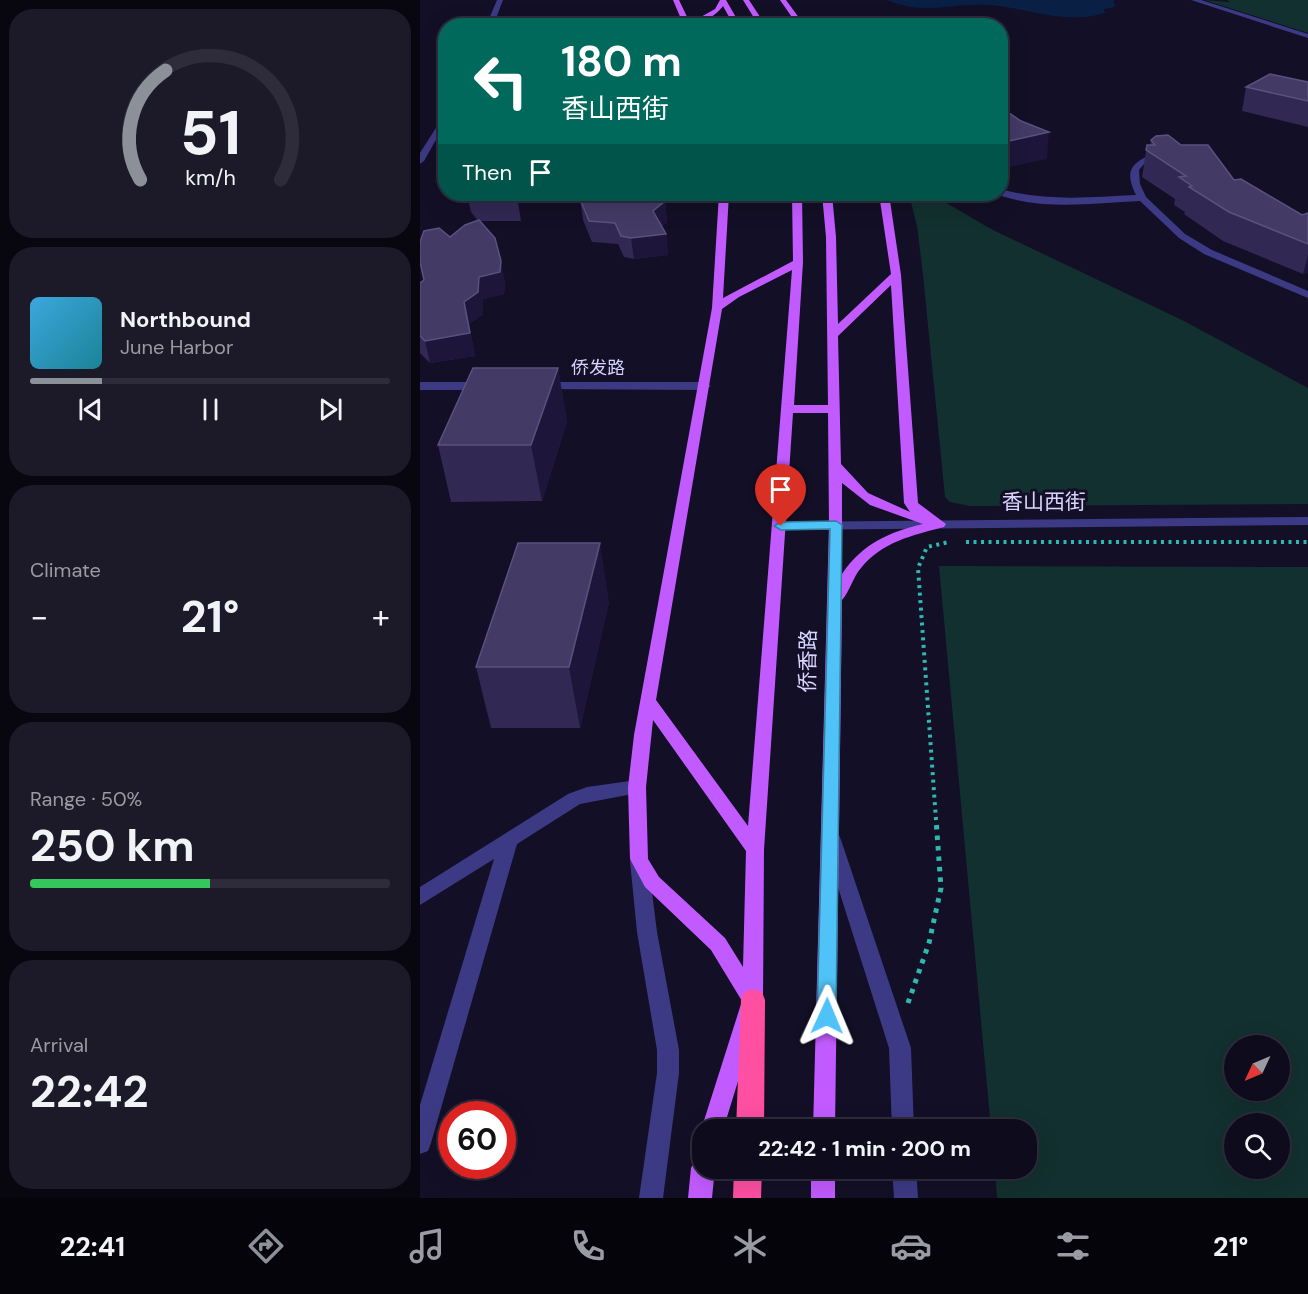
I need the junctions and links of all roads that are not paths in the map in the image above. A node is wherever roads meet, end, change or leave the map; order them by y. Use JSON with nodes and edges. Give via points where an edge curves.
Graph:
{"nodes":[{"id":1,"x":500,"y":0,"type":"edge"},
{"id":2,"x":676,"y":0,"type":"edge"},
{"id":3,"x":723,"y":0,"type":"edge"},
{"id":4,"x":746,"y":0,"type":"edge"},
{"id":5,"x":783,"y":0,"type":"edge"},
{"id":6,"x":1194,"y":0,"type":"edge"},
{"id":7,"x":492,"y":18,"type":"edge"},
{"id":8,"x":684,"y":18,"type":"edge"},
{"id":9,"x":702,"y":18,"type":"edge"},
{"id":10,"x":733,"y":18,"type":"edge"},
{"id":11,"x":758,"y":18,"type":"edge"},
{"id":12,"x":796,"y":18,"type":"edge"},
{"id":13,"x":1308,"y":36,"type":"edge"},
{"id":14,"x":438,"y":128,"type":"edge"},
{"id":15,"x":1173,"y":150,"type":"edge"},
{"id":16,"x":420,"y":161,"type":"edge"},
{"id":17,"x":1008,"y":194,"type":"edge"},
{"id":18,"x":1142,"y":198,"type":"junction"},
{"id":19,"x":724,"y":201,"type":"edge"},
{"id":20,"x":797,"y":201,"type":"edge"},
{"id":21,"x":827,"y":201,"type":"edge"},
{"id":22,"x":886,"y":201,"type":"edge"},
{"id":23,"x":798,"y":262,"type":"junction"},
{"id":24,"x":896,"y":275,"type":"junction"},
{"id":25,"x":1308,"y":295,"type":"edge"},
{"id":26,"x":717,"y":308,"type":"junction"},
{"id":27,"x":833,"y":334,"type":"junction"},
{"id":28,"x":420,"y":386,"type":"edge"},
{"id":29,"x":503,"y":386,"type":"edge"},
{"id":30,"x":527,"y":386,"type":"edge"},
{"id":31,"x":705,"y":386,"type":"junction"},
{"id":32,"x":789,"y":409,"type":"junction"},
{"id":33,"x":834,"y":409,"type":"junction"},
{"id":34,"x":835,"y":463,"type":"junction"},
{"id":35,"x":1308,"y":521,"type":"edge"},
{"id":36,"x":939,"y":524,"type":"junction"},
{"id":37,"x":836,"y":525,"type":"junction"},
{"id":38,"x":781,"y":526,"type":"junction"},
{"id":39,"x":835,"y":603,"type":"junction"},
{"id":40,"x":648,"y":700,"type":"junction"},
{"id":41,"x":637,"y":787,"type":"junction"},
{"id":42,"x":831,"y":835,"type":"junction"},
{"id":43,"x":509,"y":841,"type":"junction"},
{"id":44,"x":755,"y":850,"type":"junction"},
{"id":45,"x":639,"y":858,"type":"junction"},
{"id":46,"x":420,"y":897,"type":"edge"},
{"id":47,"x":753,"y":1000,"type":"junction"},
{"id":48,"x":425,"y":1102,"type":"edge"},
{"id":49,"x":715,"y":1119,"type":"edge"},
{"id":50,"x":750,"y":1119,"type":"edge"},
{"id":51,"x":824,"y":1119,"type":"edge"},
{"id":52,"x":903,"y":1119,"type":"edge"},
{"id":53,"x":420,"y":1143,"type":"edge"},
{"id":54,"x":702,"y":1179,"type":"edge"},
{"id":55,"x":748,"y":1179,"type":"edge"},
{"id":56,"x":823,"y":1179,"type":"edge"},
{"id":57,"x":905,"y":1179,"type":"edge"},
{"id":58,"x":651,"y":1198,"type":"edge"},
{"id":59,"x":699,"y":1198,"type":"edge"},
{"id":60,"x":747,"y":1198,"type":"edge"},
{"id":61,"x":823,"y":1198,"type":"edge"},
{"id":62,"x":906,"y":1198,"type":"edge"}],
"edges":[{"from":1,"to":7,"type":"street"},
{"from":2,"to":8,"type":"main road"},
{"from":3,"to":9,"type":"main road","via":[[717,10]]},
{"from":3,"to":10,"type":"main road"},
{"from":4,"to":11,"type":"main road"},
{"from":5,"to":12,"type":"main road"},
{"from":6,"to":13,"type":"street"},
{"from":14,"to":16,"type":"street"},
{"from":15,"to":18,"type":"street","via":[[1154,155],[1135,170],[1135,184]]},
{"from":17,"to":18,"type":"street","via":[[1043,199]]},
{"from":18,"to":25,"type":"street","via":[[1182,236],[1208,252]]},
{"from":19,"to":26,"type":"main road"},
{"from":20,"to":23,"type":"main road","name":"侨香路"},
{"from":21,"to":27,"type":"main road","name":"侨香路"},
{"from":22,"to":24,"type":"main road"},
{"from":23,"to":26,"type":"main road"},
{"from":23,"to":32,"type":"main road","name":"侨香路"},
{"from":24,"to":27,"type":"main road"},
{"from":24,"to":36,"type":"main road","via":[[911,503]]},
{"from":26,"to":31,"type":"main road"},
{"from":27,"to":33,"type":"main road","name":"侨香路"},
{"from":28,"to":29,"type":"street"},
{"from":30,"to":31,"type":"street","name":"侨发路"},
{"from":31,"to":40,"type":"main road"},
{"from":32,"to":33,"type":"main road"},
{"from":32,"to":38,"type":"main road","name":"侨香路"},
{"from":33,"to":34,"type":"main road","name":"侨香路"},
{"from":34,"to":36,"type":"main road","via":[[846,482],[866,499]]},
{"from":34,"to":37,"type":"main road","name":"侨香路"},
{"from":35,"to":36,"type":"street","name":"香山西街"},
{"from":36,"to":37,"type":"street","name":"香山西街"},
{"from":36,"to":39,"type":"main road","via":[[892,537],[867,552],[851,570]]},
{"from":37,"to":38,"type":"street","name":"香山西街"},
{"from":37,"to":39,"type":"main road","name":"侨香路"},
{"from":38,"to":44,"type":"main road","name":"侨香路"},
{"from":39,"to":42,"type":"main road","name":"侨香路"},
{"from":40,"to":41,"type":"main road"},
{"from":40,"to":44,"type":"main road"},
{"from":41,"to":43,"type":"street","via":[[587,794]]},
{"from":41,"to":45,"type":"main road"},
{"from":42,"to":51,"type":"main road","name":"侨香路"},
{"from":42,"to":52,"type":"street","via":[[900,1048]]},
{"from":43,"to":46,"type":"street"},
{"from":43,"to":48,"type":"street"},
{"from":44,"to":47,"type":"main road","name":"侨香路"},
{"from":45,"to":47,"type":"main road","via":[[652,882],[718,944]]},
{"from":45,"to":58,"type":"street","via":[[647,932],[668,1050]]},
{"from":47,"to":49,"type":"main road","name":"侨香路"},
{"from":47,"to":50,"type":"highway"},
{"from":48,"to":53,"type":"street"},
{"from":54,"to":59,"type":"main road"},
{"from":55,"to":60,"type":"highway"},
{"from":56,"to":61,"type":"main road"},
{"from":57,"to":62,"type":"street"}]}
